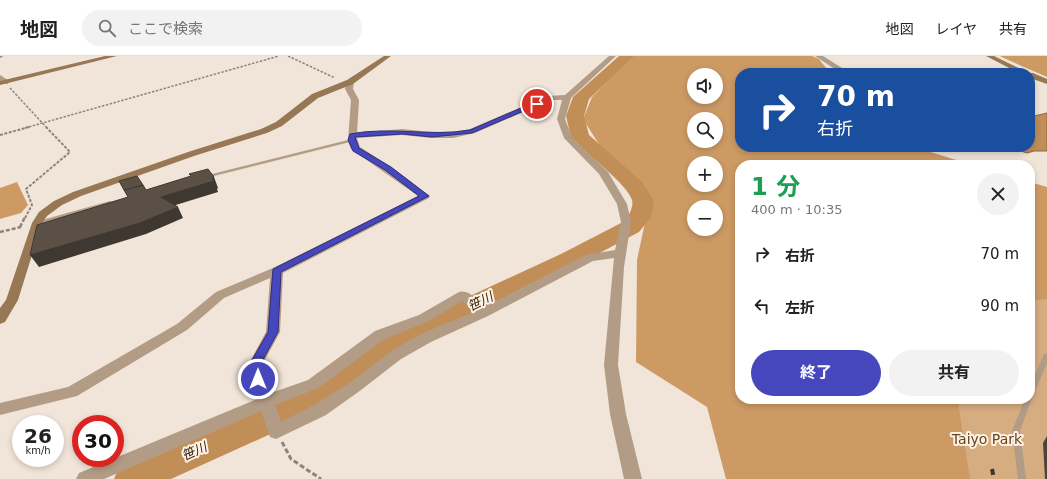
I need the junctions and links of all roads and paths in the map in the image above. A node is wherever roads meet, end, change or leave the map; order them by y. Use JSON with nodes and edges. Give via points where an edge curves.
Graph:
{"nodes":[{"id":1,"x":4,"y":56,"type":"edge"},
{"id":2,"x":114,"y":56,"type":"edge"},
{"id":3,"x":279,"y":56,"type":"edge"},
{"id":4,"x":288,"y":56,"type":"edge"},
{"id":5,"x":388,"y":56,"type":"edge"},
{"id":6,"x":613,"y":56,"type":"edge"},
{"id":7,"x":818,"y":56,"type":"edge"},
{"id":8,"x":989,"y":56,"type":"edge"},
{"id":9,"x":0,"y":57,"type":"edge"},
{"id":10,"x":838,"y":68,"type":"edge"},
{"id":11,"x":1014,"y":68,"type":"edge"},
{"id":12,"x":1035,"y":77,"type":"edge"},
{"id":13,"x":2,"y":81,"type":"edge"},
{"id":14,"x":1047,"y":82,"type":"edge"},
{"id":15,"x":348,"y":83,"type":"junction"},
{"id":16,"x":567,"y":97,"type":"junction"},
{"id":17,"x":42,"y":123,"type":"junction"},
{"id":18,"x":0,"y":135,"type":"edge"},
{"id":19,"x":352,"y":138,"type":"junction"},
{"id":20,"x":202,"y":178,"type":"edge"},
{"id":21,"x":119,"y":201,"type":"edge"},
{"id":22,"x":37,"y":223,"type":"junction"},
{"id":23,"x":20,"y":227,"type":"junction"},
{"id":24,"x":0,"y":232,"type":"edge"},
{"id":25,"x":620,"y":253,"type":"junction"},
{"id":26,"x":277,"y":271,"type":"junction"},
{"id":27,"x":483,"y":313,"type":"junction"},
{"id":28,"x":0,"y":319,"type":"edge"},
{"id":29,"x":1047,"y":356,"type":"edge"},
{"id":30,"x":1035,"y":386,"type":"edge"},
{"id":31,"x":265,"y":402,"type":"junction"},
{"id":32,"x":1027,"y":404,"type":"edge"},
{"id":33,"x":0,"y":409,"type":"edge"},
{"id":34,"x":276,"y":432,"type":"junction"},
{"id":35,"x":85,"y":479,"type":"edge"},
{"id":36,"x":321,"y":479,"type":"edge"},
{"id":37,"x":634,"y":479,"type":"edge"},
{"id":38,"x":1022,"y":479,"type":"edge"}],
"edges":[{"from":1,"to":9,"type":"path"},
{"from":2,"to":13,"type":"street"},
{"from":3,"to":17,"type":"path"},
{"from":4,"to":15,"type":"path"},
{"from":5,"to":15,"type":"street"},
{"from":6,"to":16,"type":"street"},
{"from":7,"to":10,"type":"street"},
{"from":8,"to":11,"type":"street"},
{"from":12,"to":14,"type":"street"},
{"from":13,"to":17,"type":"path"},
{"from":15,"to":19,"type":"street","via":[[355,100]]},
{"from":15,"to":22,"type":"street","via":[[314,96],[280,124],[264,131],[77,194],[58,203],[43,214]]},
{"from":16,"to":19,"type":"street","via":[[550,98],[472,131],[432,135],[402,132]]},
{"from":16,"to":25,"type":"street","via":[[561,119],[568,138],[603,172],[622,204],[626,222]]},
{"from":17,"to":18,"type":"path"},
{"from":17,"to":23,"type":"path","via":[[70,152],[63,160],[33,180],[26,189],[32,205]]},
{"from":19,"to":20,"type":"lane"},
{"from":19,"to":26,"type":"street","via":[[356,149],[425,196]]},
{"from":21,"to":22,"type":"lane"},
{"from":22,"to":23,"type":"path"},
{"from":22,"to":28,"type":"street","via":[[12,300]]},
{"from":23,"to":24,"type":"path"},
{"from":25,"to":27,"type":"street","via":[[590,258]]},
{"from":25,"to":37,"type":"street","via":[[611,365],[618,414]]},
{"from":26,"to":31,"type":"street","via":[[273,332],[254,367]]},
{"from":26,"to":33,"type":"street","via":[[220,295],[182,327],[72,392]]},
{"from":27,"to":31,"type":"street","via":[[463,295],[424,318],[380,335],[313,384]]},
{"from":27,"to":34,"type":"street","via":[[396,354],[356,386],[320,410]]},
{"from":29,"to":30,"type":"lane"},
{"from":31,"to":34,"type":"street"},
{"from":31,"to":35,"type":"street"},
{"from":32,"to":38,"type":"lane","via":[[1016,431]]},
{"from":34,"to":36,"type":"path","via":[[291,459]]}]}
